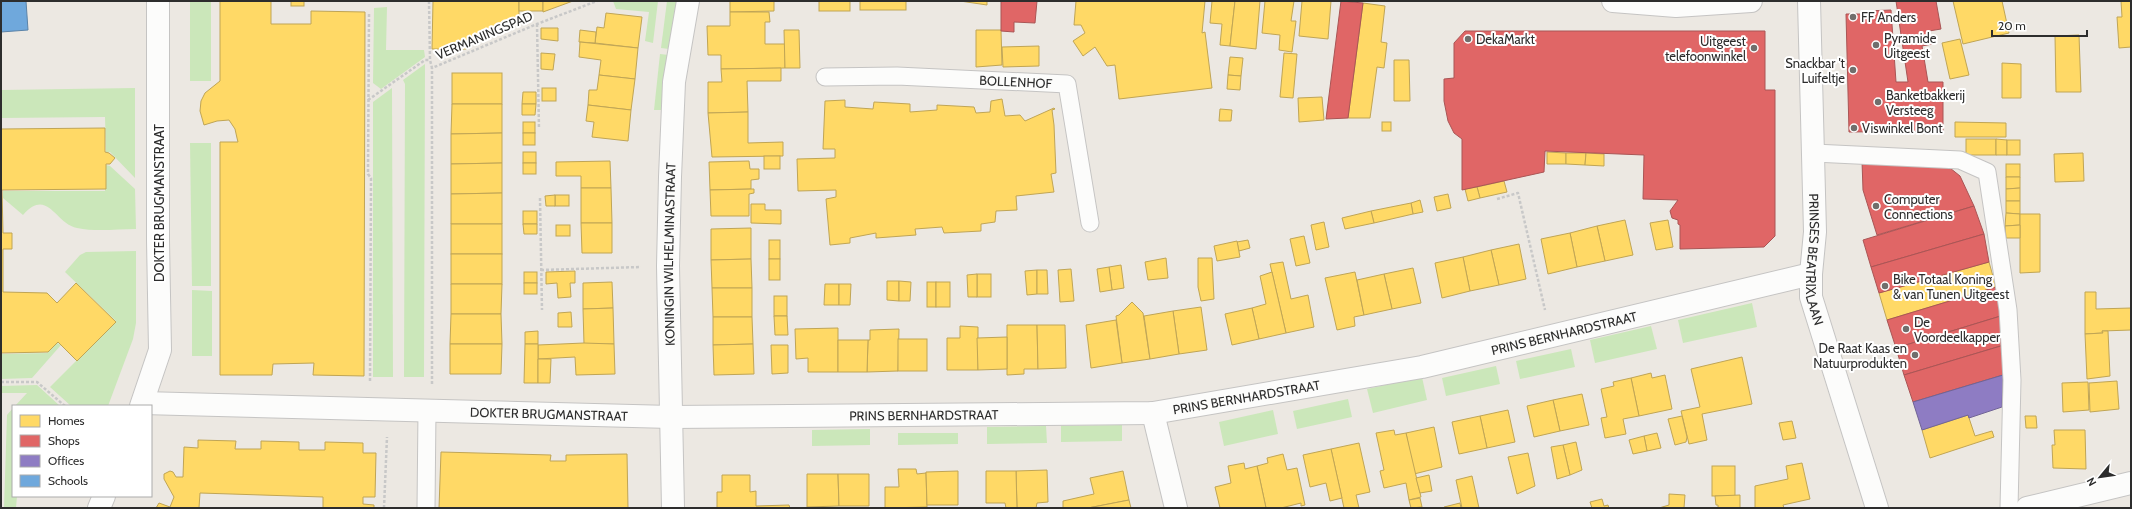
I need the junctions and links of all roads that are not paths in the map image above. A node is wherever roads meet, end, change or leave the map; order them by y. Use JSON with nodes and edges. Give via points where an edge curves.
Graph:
{"nodes":[{"id":1,"x":158,"y":1,"type":"edge"},
{"id":2,"x":688,"y":1,"type":"edge"},
{"id":3,"x":1612,"y":1,"type":"edge"},
{"id":4,"x":1751,"y":1,"type":"edge"},
{"id":5,"x":1809,"y":1,"type":"edge"},
{"id":6,"x":825,"y":77,"type":"dead end"},
{"id":7,"x":1814,"y":153,"type":"junction"},
{"id":8,"x":1090,"y":223,"type":"dead end"},
{"id":9,"x":1810,"y":274,"type":"junction"},
{"id":10,"x":142,"y":404,"type":"edge"},
{"id":11,"x":427,"y":411,"type":"junction"},
{"id":12,"x":1153,"y":413,"type":"junction"},
{"id":13,"x":671,"y":417,"type":"junction"},
{"id":14,"x":2131,"y":483,"type":"edge"},
{"id":15,"x":104,"y":497,"type":"edge"},
{"id":16,"x":99,"y":508,"type":"edge"},
{"id":17,"x":426,"y":508,"type":"edge"},
{"id":18,"x":673,"y":508,"type":"edge"},
{"id":19,"x":1176,"y":508,"type":"edge"},
{"id":20,"x":1877,"y":508,"type":"edge"},
{"id":21,"x":2008,"y":508,"type":"edge"},
{"id":22,"x":2027,"y":508,"type":"edge"}],
"edges":[{"from":1,"to":10,"type":"street","name":"DOKTER BRUGMANSTRAAT","via":[[160,350]]},
{"from":2,"to":13,"type":"street","name":"KONINGIN WILHELMINASTRAAT","via":[[674,82],[668,266]]},
{"from":3,"to":4,"type":"street","via":[[1676,6]]},
{"from":5,"to":7,"type":"street","name":"PRINSES BEATRIXLAAN"},
{"from":6,"to":8,"type":"lane","name":"BOLLENHOF","via":[[897,76],[1067,84]]},
{"from":7,"to":9,"type":"street","name":"PRINSES BEATRIXLAAN","via":[[1815,232]]},
{"from":7,"to":21,"type":"lane","via":[[1960,160],[1987,172],[2008,310],[2012,380]]},
{"from":9,"to":12,"type":"street","name":"PRINS BERNHARDSTRAAT","via":[[1422,367]]},
{"from":9,"to":20,"type":"street","name":"PRINSES BEATRIXLAAN","via":[[1811,297]]},
{"from":10,"to":11,"type":"street","name":"DOKTER BRUGMANSTRAAT"},
{"from":11,"to":13,"type":"street","name":"DOKTER BRUGMANSTRAAT"},
{"from":11,"to":17,"type":"lane"},
{"from":12,"to":13,"type":"street","name":"PRINS BERNHARDSTRAAT"},
{"from":12,"to":19,"type":"street"},
{"from":13,"to":18,"type":"street","name":"KONINGIN WILHELMINASTRAAT"},
{"from":14,"to":22,"type":"street"},
{"from":15,"to":16,"type":"street"}]}
